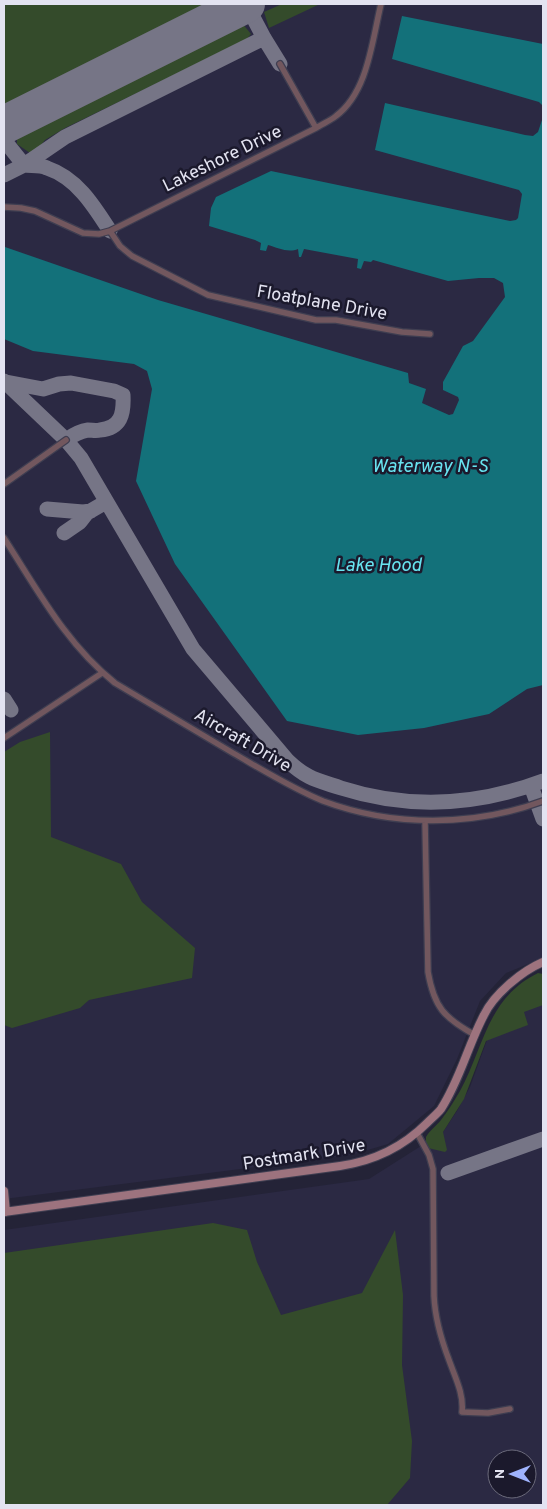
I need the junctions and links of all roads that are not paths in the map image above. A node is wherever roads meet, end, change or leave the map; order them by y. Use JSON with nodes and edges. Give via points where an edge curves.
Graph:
{"nodes":[{"id":1,"x":380,"y":4,"type":"edge"},
{"id":2,"x":280,"y":64,"type":"dead end"},
{"id":3,"x":316,"y":128,"type":"junction"},
{"id":4,"x":4,"y":207,"type":"edge"},
{"id":5,"x":110,"y":231,"type":"junction"},
{"id":6,"x":430,"y":334,"type":"dead end"},
{"id":7,"x":66,"y":440,"type":"dead end"},
{"id":8,"x":4,"y":484,"type":"edge"},
{"id":9,"x":4,"y":538,"type":"edge"},
{"id":10,"x":102,"y":673,"type":"junction"},
{"id":11,"x":4,"y":738,"type":"edge"},
{"id":12,"x":543,"y":801,"type":"edge"},
{"id":13,"x":425,"y":821,"type":"junction"},
{"id":14,"x":543,"y":962,"type":"edge"},
{"id":15,"x":475,"y":1035,"type":"junction"},
{"id":16,"x":417,"y":1133,"type":"junction"},
{"id":17,"x":4,"y":1192,"type":"edge"},
{"id":18,"x":5,"y":1212,"type":"edge"},
{"id":19,"x":510,"y":1409,"type":"dead end"}],
"edges":[{"from":1,"to":3,"type":"street","name":"Lakeshore Drive","via":[[364,76],[358,88],[344,109]]},
{"from":2,"to":3,"type":"street"},
{"from":3,"to":5,"type":"street","name":"Lakeshore Drive"},
{"from":4,"to":5,"type":"street","name":"Lakeshore Drive","via":[[35,211],[83,233]]},
{"from":5,"to":6,"type":"street","name":"Floatplane Drive","via":[[132,256],[208,294],[316,320]]},
{"from":7,"to":8,"type":"street"},
{"from":9,"to":10,"type":"street","name":"Aircraft Drive","via":[[60,626]]},
{"from":10,"to":11,"type":"street"},
{"from":10,"to":13,"type":"street","name":"Aircraft Drive","via":[[267,773],[322,800],[367,813]]},
{"from":12,"to":13,"type":"street","name":"Aircraft Drive","via":[[492,815]]},
{"from":13,"to":15,"type":"street","via":[[430,986],[447,1017]]},
{"from":14,"to":15,"type":"street","name":"Postmark Drive","via":[[499,994],[484,1012]]},
{"from":15,"to":16,"type":"street","name":"Postmark Drive","via":[[440,1110]]},
{"from":16,"to":18,"type":"street","name":"Postmark Drive","via":[[378,1156],[350,1165]]},
{"from":16,"to":19,"type":"street","via":[[433,1169],[435,1313],[461,1394],[462,1412],[488,1413]]},
{"from":17,"to":18,"type":"street"}]}
